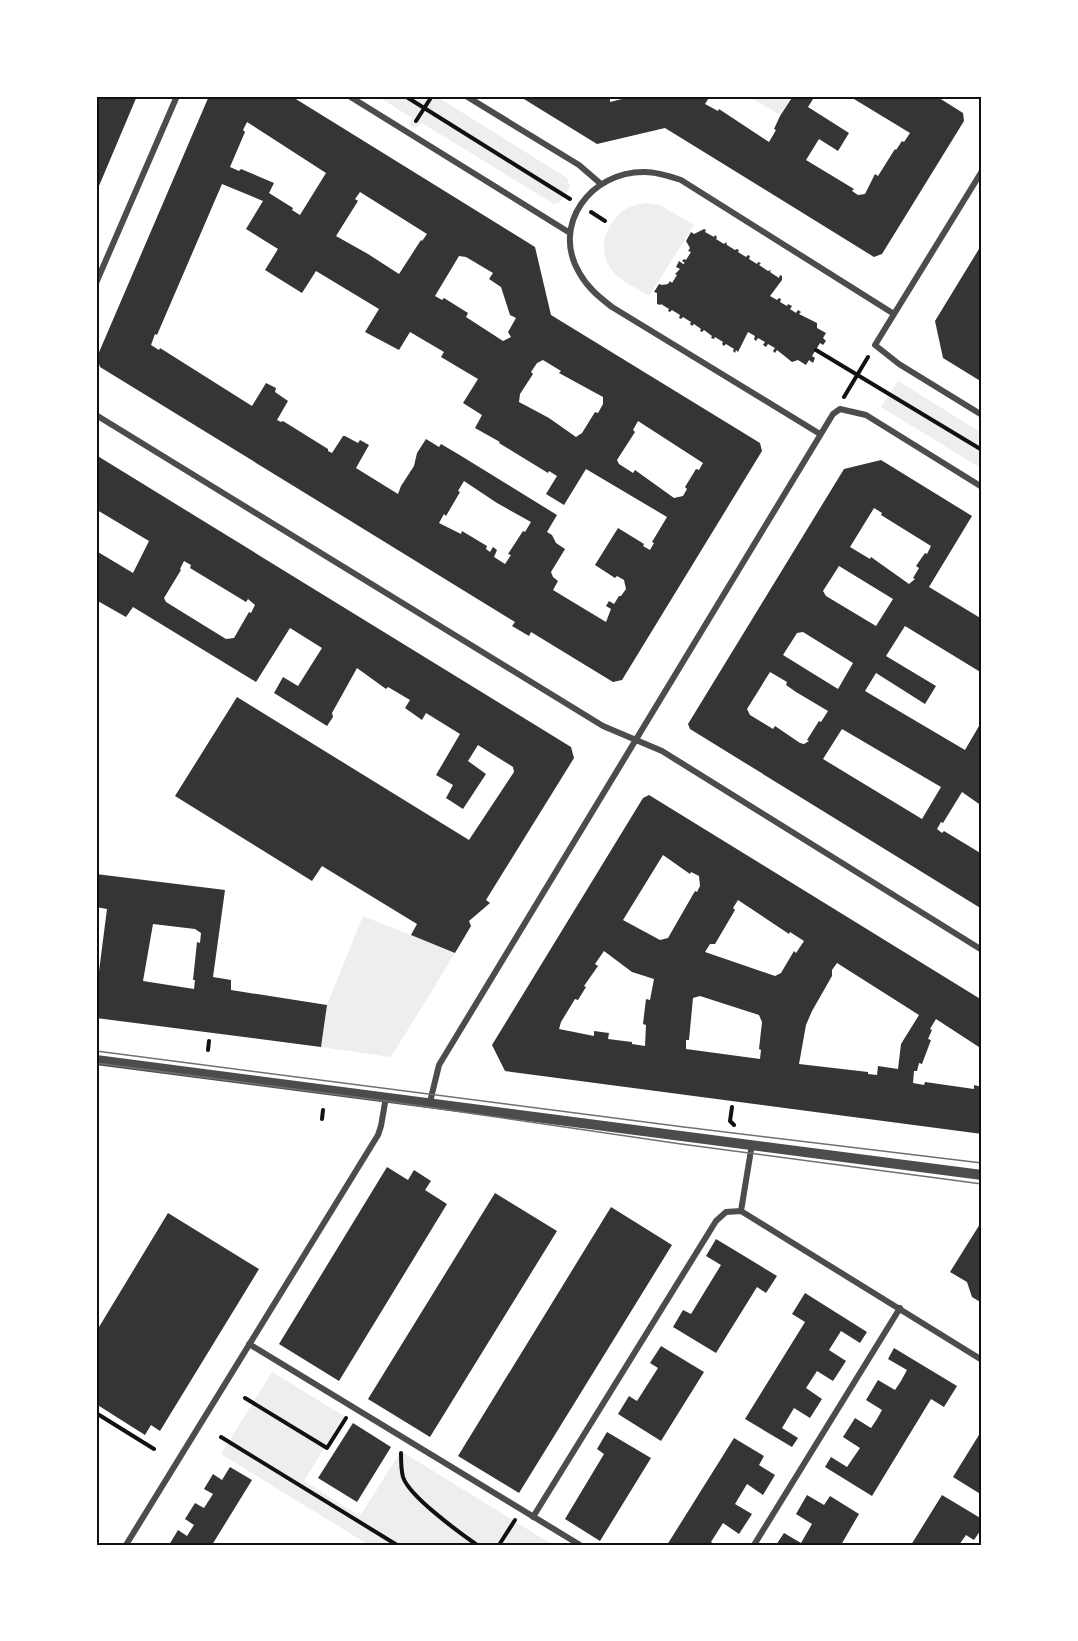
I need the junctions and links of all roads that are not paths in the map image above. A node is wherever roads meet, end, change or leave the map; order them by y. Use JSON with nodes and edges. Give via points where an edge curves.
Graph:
{"nodes":[{"id":1,"x":177,"y":96,"type":"edge"},
{"id":2,"x":349,"y":96,"type":"edge"},
{"id":3,"x":466,"y":96,"type":"edge"},
{"id":4,"x":982,"y":171,"type":"edge"},
{"id":5,"x":602,"y":184,"type":"junction"},
{"id":6,"x":570,"y":232,"type":"junction"},
{"id":7,"x":96,"y":284,"type":"edge"},
{"id":8,"x":894,"y":314,"type":"junction"},
{"id":9,"x":982,"y":415,"type":"edge"},
{"id":10,"x":96,"y":416,"type":"edge"},
{"id":11,"x":820,"y":434,"type":"junction"},
{"id":12,"x":982,"y":487,"type":"edge"},
{"id":13,"x":636,"y":740,"type":"junction"},
{"id":14,"x":982,"y":950,"type":"edge"},
{"id":15,"x":96,"y":1060,"type":"edge"},
{"id":16,"x":386,"y":1097,"type":"junction"},
{"id":17,"x":430,"y":1102,"type":"junction"},
{"id":18,"x":752,"y":1144,"type":"junction"},
{"id":19,"x":982,"y":1174,"type":"edge"},
{"id":20,"x":741,"y":1211,"type":"junction"},
{"id":21,"x":900,"y":1308,"type":"junction"},
{"id":22,"x":249,"y":1344,"type":"junction"},
{"id":23,"x":982,"y":1360,"type":"edge"},
{"id":24,"x":533,"y":1517,"type":"junction"},
{"id":25,"x":126,"y":1545,"type":"edge"},
{"id":26,"x":580,"y":1545,"type":"edge"},
{"id":27,"x":754,"y":1545,"type":"edge"}],
"edges":[{"from":1,"to":7,"type":"street"},
{"from":2,"to":6,"type":"street"},
{"from":3,"to":5,"type":"street","via":[[579,165]]},
{"from":4,"to":8,"type":"street"},
{"from":5,"to":6,"type":"street","via":[[580,205]]},
{"from":5,"to":8,"type":"street","via":[[612,178],[645,172],[681,180]]},
{"from":6,"to":11,"type":"street","via":[[570,249],[578,272],[591,290],[612,307]]},
{"from":8,"to":9,"type":"street","via":[[875,345]]},
{"from":10,"to":13,"type":"street","via":[[603,726]]},
{"from":11,"to":12,"type":"street","via":[[840,408],[866,415]]},
{"from":11,"to":13,"type":"street"},
{"from":13,"to":14,"type":"street","via":[[662,751]]},
{"from":13,"to":17,"type":"street","via":[[439,1065]]},
{"from":15,"to":16,"type":"street"},
{"from":16,"to":17,"type":"street"},
{"from":16,"to":22,"type":"street","via":[[378,1135]]},
{"from":17,"to":18,"type":"street"},
{"from":18,"to":19,"type":"street"},
{"from":18,"to":20,"type":"street"},
{"from":20,"to":21,"type":"street"},
{"from":20,"to":24,"type":"street","via":[[726,1212],[716,1221]]},
{"from":21,"to":23,"type":"street"},
{"from":21,"to":27,"type":"street"},
{"from":22,"to":24,"type":"street"},
{"from":22,"to":25,"type":"street"},
{"from":24,"to":26,"type":"street"}]}
